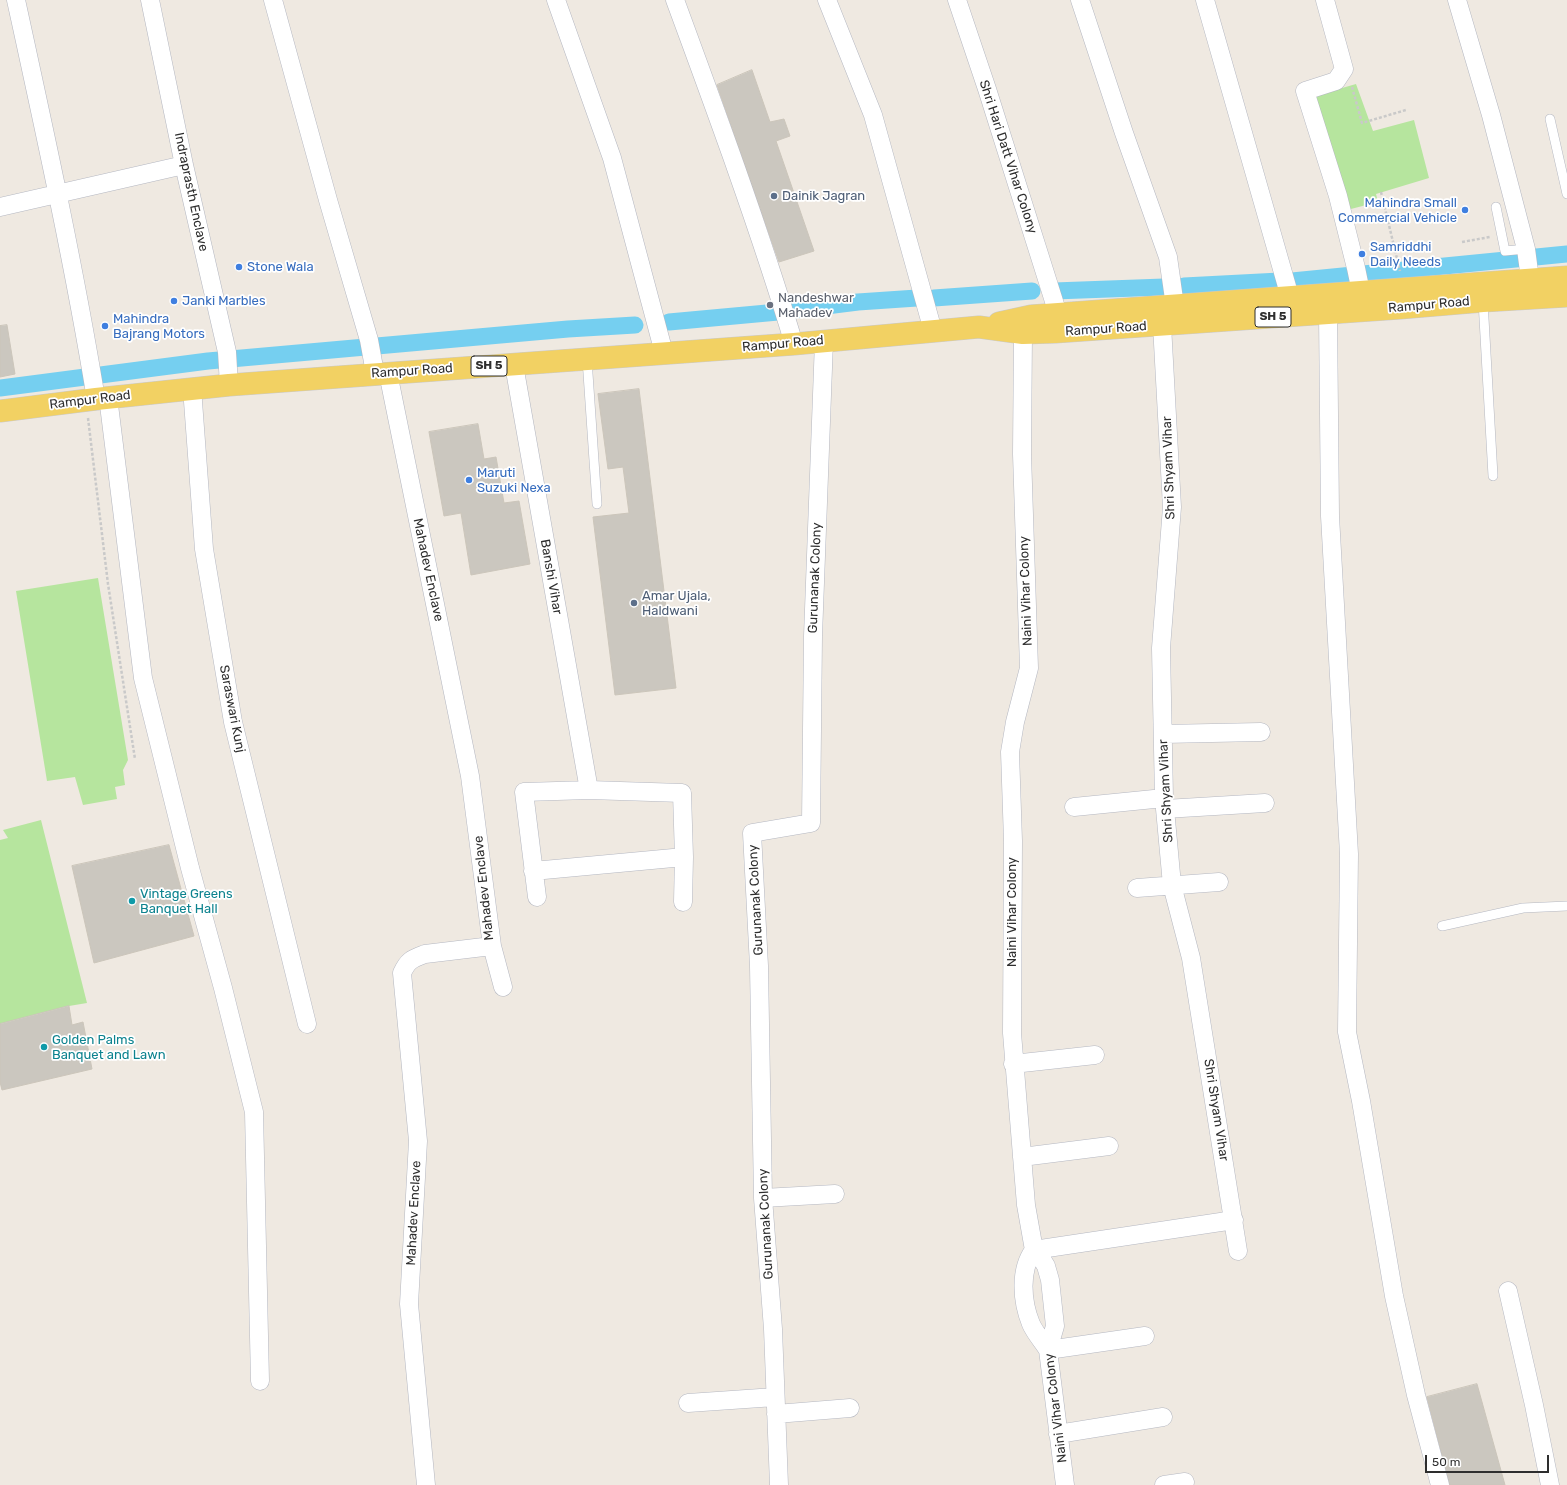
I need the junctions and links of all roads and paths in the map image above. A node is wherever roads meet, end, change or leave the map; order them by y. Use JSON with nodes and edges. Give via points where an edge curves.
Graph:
{"nodes":[{"id":1,"x":16,"y":0,"type":"edge"},
{"id":2,"x":150,"y":0,"type":"edge"},
{"id":3,"x":273,"y":0,"type":"edge"},
{"id":4,"x":556,"y":0,"type":"edge"},
{"id":5,"x":675,"y":0,"type":"edge"},
{"id":6,"x":827,"y":0,"type":"edge"},
{"id":7,"x":957,"y":0,"type":"edge"},
{"id":8,"x":1080,"y":0,"type":"edge"},
{"id":9,"x":1205,"y":0,"type":"edge"},
{"id":10,"x":1326,"y":0,"type":"edge"},
{"id":11,"x":1457,"y":0,"type":"edge"},
{"id":12,"x":1336,"y":82,"type":"junction"},
{"id":13,"x":1406,"y":110,"type":"dead end"},
{"id":14,"x":1550,"y":119,"type":"dead end"},
{"id":15,"x":184,"y":165,"type":"junction"},
{"id":16,"x":1381,"y":192,"type":"dead end"},
{"id":17,"x":58,"y":194,"type":"junction"},
{"id":18,"x":1567,"y":194,"type":"edge"},
{"id":19,"x":0,"y":207,"type":"edge"},
{"id":20,"x":1496,"y":208,"type":"dead end"},
{"id":21,"x":1502,"y":235,"type":"junction"},
{"id":22,"x":1462,"y":242,"type":"dead end"},
{"id":23,"x":1526,"y":249,"type":"junction"},
{"id":24,"x":1398,"y":266,"type":"dead end"},
{"id":25,"x":1530,"y":273,"type":"junction"},
{"id":26,"x":1567,"y":277,"type":"edge"},
{"id":27,"x":1359,"y":281,"type":"junction"},
{"id":28,"x":1567,"y":296,"type":"edge"},
{"id":29,"x":1290,"y":297,"type":"junction"},
{"id":30,"x":1483,"y":301,"type":"junction"},
{"id":31,"x":1175,"y":306,"type":"junction"},
{"id":32,"x":1328,"y":313,"type":"junction"},
{"id":33,"x":1058,"y":314,"type":"junction"},
{"id":34,"x":1162,"y":325,"type":"junction"},
{"id":35,"x":979,"y":327,"type":"junction"},
{"id":36,"x":934,"y":331,"type":"junction"},
{"id":37,"x":1023,"y":333,"type":"junction"},
{"id":38,"x":824,"y":341,"type":"junction"},
{"id":39,"x":794,"y":344,"type":"junction"},
{"id":40,"x":664,"y":353,"type":"junction"},
{"id":41,"x":587,"y":359,"type":"junction"},
{"id":42,"x":376,"y":361,"type":"junction"},
{"id":43,"x":514,"y":365,"type":"junction"},
{"id":44,"x":228,"y":368,"type":"junction"},
{"id":45,"x":192,"y":388,"type":"junction"},
{"id":46,"x":96,"y":396,"type":"junction"},
{"id":47,"x":0,"y":412,"type":"edge"},
{"id":48,"x":1493,"y":476,"type":"dead end"},
{"id":49,"x":597,"y":504,"type":"dead end"},
{"id":50,"x":1261,"y":732,"type":"dead end"},
{"id":51,"x":1163,"y":734,"type":"junction"},
{"id":52,"x":136,"y":758,"type":"dead end"},
{"id":53,"x":589,"y":790,"type":"junction"},
{"id":54,"x":1165,"y":803,"type":"junction"},
{"id":55,"x":1265,"y":803,"type":"dead end"},
{"id":56,"x":1074,"y":806,"type":"dead end"},
{"id":57,"x":684,"y":857,"type":"junction"},
{"id":58,"x":533,"y":871,"type":"junction"},
{"id":59,"x":1219,"y":882,"type":"dead end"},
{"id":60,"x":1172,"y":885,"type":"junction"},
{"id":61,"x":1137,"y":888,"type":"dead end"},
{"id":62,"x":537,"y":897,"type":"dead end"},
{"id":63,"x":683,"y":902,"type":"dead end"},
{"id":64,"x":1567,"y":906,"type":"edge"},
{"id":65,"x":1442,"y":926,"type":"dead end"},
{"id":66,"x":492,"y":946,"type":"junction"},
{"id":67,"x":503,"y":987,"type":"dead end"},
{"id":68,"x":307,"y":1024,"type":"dead end"},
{"id":69,"x":1095,"y":1055,"type":"dead end"},
{"id":70,"x":1014,"y":1064,"type":"junction"},
{"id":71,"x":1109,"y":1146,"type":"dead end"},
{"id":72,"x":1022,"y":1157,"type":"junction"},
{"id":73,"x":835,"y":1194,"type":"dead end"},
{"id":74,"x":763,"y":1198,"type":"junction"},
{"id":75,"x":1234,"y":1220,"type":"junction"},
{"id":76,"x":1034,"y":1250,"type":"junction"},
{"id":77,"x":1238,"y":1251,"type":"dead end"},
{"id":78,"x":1508,"y":1291,"type":"dead end"},
{"id":79,"x":1145,"y":1336,"type":"dead end"},
{"id":80,"x":1048,"y":1350,"type":"junction"},
{"id":81,"x":260,"y":1381,"type":"dead end"},
{"id":82,"x":688,"y":1403,"type":"dead end"},
{"id":83,"x":776,"y":1405,"type":"junction"},
{"id":84,"x":850,"y":1408,"type":"dead end"},
{"id":85,"x":1163,"y":1417,"type":"dead end"},
{"id":86,"x":1058,"y":1434,"type":"junction"},
{"id":87,"x":1185,"y":1482,"type":"dead end"},
{"id":88,"x":426,"y":1485,"type":"edge"},
{"id":89,"x":779,"y":1485,"type":"edge"},
{"id":90,"x":1065,"y":1485,"type":"edge"},
{"id":91,"x":1164,"y":1485,"type":"edge"},
{"id":92,"x":1440,"y":1485,"type":"edge"},
{"id":93,"x":1550,"y":1485,"type":"edge"}],
"edges":[{"from":1,"to":17,"type":"street"},
{"from":2,"to":15,"type":"street","name":"Indraprasth Enclave"},
{"from":3,"to":42,"type":"street","name":"Mahadev Enclave"},
{"from":4,"to":40,"type":"street","via":[[612,158]]},
{"from":5,"to":39,"type":"street"},
{"from":6,"to":36,"type":"street","via":[[873,115]]},
{"from":7,"to":33,"type":"street","name":"Shri Hari Datt Vihar Colony"},
{"from":8,"to":31,"type":"street","via":[[1168,257]]},
{"from":9,"to":29,"type":"street"},
{"from":10,"to":12,"type":"street","via":[[1344,69]]},
{"from":11,"to":23,"type":"street","via":[[1491,115]]},
{"from":12,"to":13,"type":"path","via":[[1349,77],[1362,123]]},
{"from":12,"to":27,"type":"street","via":[[1305,91],[1338,196]]},
{"from":14,"to":18,"type":"lane"},
{"from":15,"to":17,"type":"street"},
{"from":15,"to":44,"type":"street","name":"Indraprasth Enclave"},
{"from":16,"to":24,"type":"path"},
{"from":17,"to":19,"type":"street"},
{"from":17,"to":46,"type":"street"},
{"from":20,"to":21,"type":"lane"},
{"from":21,"to":22,"type":"path"},
{"from":21,"to":23,"type":"lane","via":[[1505,251]]},
{"from":23,"to":25,"type":"street"},
{"from":25,"to":26,"type":"main road"},
{"from":25,"to":27,"type":"main road"},
{"from":27,"to":29,"type":"main road"},
{"from":28,"to":30,"type":"main road","name":"Rampur Road","number":"SH 5"},
{"from":29,"to":31,"type":"main road"},
{"from":30,"to":32,"type":"main road","name":"Rampur Road","number":"SH 5"},
{"from":30,"to":48,"type":"lane"},
{"from":31,"to":33,"type":"main road"},
{"from":32,"to":34,"type":"main road","name":"Rampur Road","number":"SH 5"},
{"from":32,"to":92,"type":"street","via":[[1330,516],[1349,854],[1347,1032],[1394,1296],[1416,1395]]},
{"from":33,"to":35,"type":"main road","via":[[1031,316]]},
{"from":34,"to":37,"type":"main road","name":"Rampur Road","number":"SH 5"},
{"from":34,"to":51,"type":"street","name":"Shri Shyam Vihar","via":[[1172,507],[1161,648]]},
{"from":35,"to":36,"type":"main road","name":"Rampur Road","number":"SH 5"},
{"from":35,"to":37,"type":"main road","name":"Rampur Road","number":"SH 5"},
{"from":36,"to":38,"type":"main road","name":"Rampur Road","number":"SH 5"},
{"from":37,"to":70,"type":"street","name":"Naini Vihar Colony","via":[[1022,454],[1028,668],[1010,752]]},
{"from":38,"to":39,"type":"main road","name":"Rampur Road","number":"SH 5"},
{"from":38,"to":74,"type":"street","name":"Gurunanak Colony","via":[[813,636],[811,823],[752,833],[759,966]]},
{"from":39,"to":40,"type":"main road","name":"Rampur Road","number":"SH 5"},
{"from":40,"to":41,"type":"main road","name":"Rampur Road","number":"SH 5"},
{"from":41,"to":43,"type":"main road","name":"Rampur Road","number":"SH 5"},
{"from":41,"to":49,"type":"lane"},
{"from":42,"to":43,"type":"main road","name":"Rampur Road","number":"SH 5"},
{"from":42,"to":44,"type":"main road","name":"Rampur Road","number":"SH 5"},
{"from":42,"to":66,"type":"street","name":"Mahadev Enclave","via":[[470,776]]},
{"from":43,"to":53,"type":"street","name":"Banshi Vihar"},
{"from":44,"to":45,"type":"main road","name":"Rampur Road","number":"SH 5"},
{"from":45,"to":46,"type":"main road","name":"Rampur Road","number":"SH 5"},
{"from":45,"to":68,"type":"street","name":"Saraswari Kunj","via":[[204,549],[233,722]]},
{"from":46,"to":47,"type":"main road","name":"Rampur Road","number":"SH 5"},
{"from":46,"to":52,"type":"path","via":[[108,584]]},
{"from":46,"to":81,"type":"street","via":[[142,678],[254,1112]]},
{"from":50,"to":51,"type":"street"},
{"from":51,"to":54,"type":"street","name":"Shri Shyam Vihar"},
{"from":53,"to":57,"type":"street","via":[[682,793]]},
{"from":53,"to":58,"type":"street","via":[[524,792]]},
{"from":54,"to":55,"type":"street"},
{"from":54,"to":56,"type":"street"},
{"from":54,"to":60,"type":"street","name":"Shri Shyam Vihar"},
{"from":57,"to":58,"type":"street"},
{"from":57,"to":63,"type":"street"},
{"from":58,"to":62,"type":"street"},
{"from":59,"to":60,"type":"street"},
{"from":60,"to":61,"type":"street"},
{"from":60,"to":75,"type":"street","name":"Shri Shyam Vihar","via":[[1192,958]]},
{"from":64,"to":65,"type":"lane","via":[[1523,908]]},
{"from":66,"to":67,"type":"street"},
{"from":66,"to":88,"type":"street","name":"Mahadev Enclave","via":[[425,954],[407,963],[402,973],[418,1141],[409,1304]]},
{"from":69,"to":70,"type":"street"},
{"from":70,"to":72,"type":"street","name":"Naini Vihar Colony"},
{"from":71,"to":72,"type":"street"},
{"from":72,"to":76,"type":"street","name":"Naini Vihar Colony","via":[[1026,1205]]},
{"from":73,"to":74,"type":"street"},
{"from":74,"to":83,"type":"street","name":"Gurunanak Colony"},
{"from":75,"to":76,"type":"street"},
{"from":75,"to":77,"type":"street","name":"Shri Shyam Vihar"},
{"from":76,"to":80,"type":"street","name":"Naini Vihar Colony","via":[[1046,1266],[1050,1280],[1055,1326]]},
{"from":76,"to":80,"type":"street","via":[[1025,1268],[1024,1300],[1032,1326]]},
{"from":78,"to":93,"type":"street"},
{"from":79,"to":80,"type":"street"},
{"from":80,"to":86,"type":"street","name":"Naini Vihar Colony"},
{"from":82,"to":83,"type":"street"},
{"from":83,"to":84,"type":"street"},
{"from":83,"to":89,"type":"street","name":"Gurunanak Colony"},
{"from":85,"to":86,"type":"street"},
{"from":86,"to":90,"type":"street","name":"Naini Vihar Colony"},
{"from":87,"to":91,"type":"street"}]}
